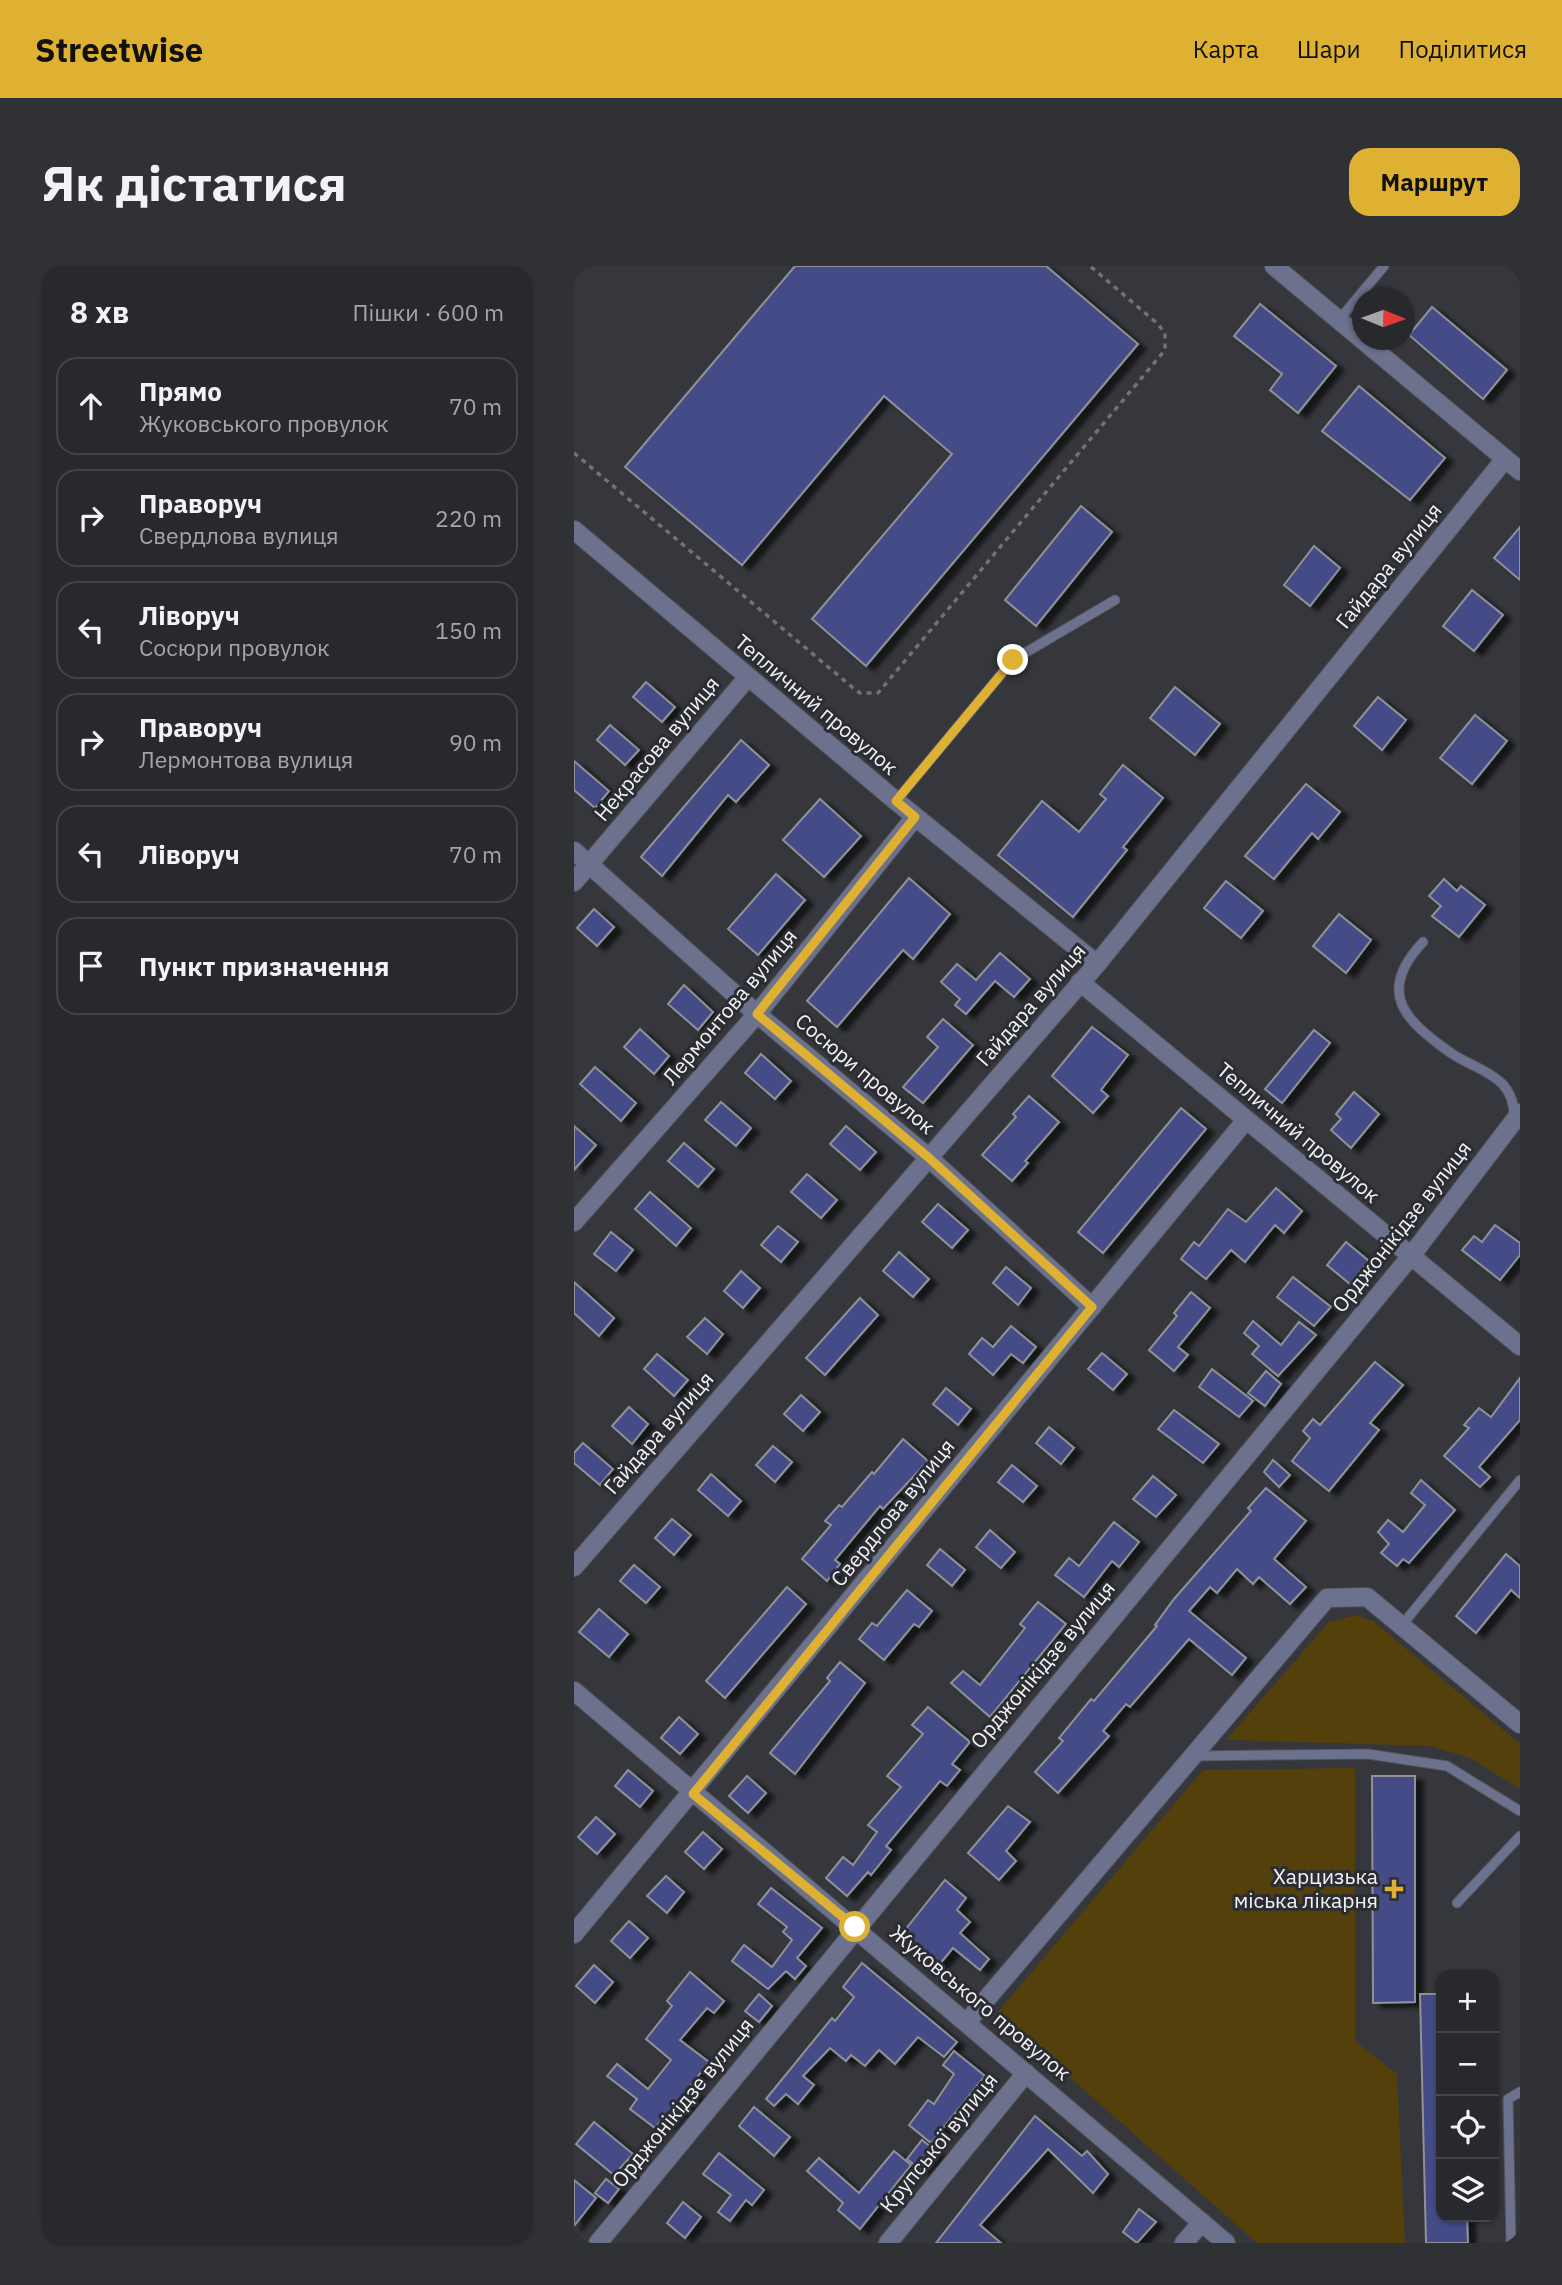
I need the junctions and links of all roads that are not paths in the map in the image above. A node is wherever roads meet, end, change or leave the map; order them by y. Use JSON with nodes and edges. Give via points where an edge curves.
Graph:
{"nodes":[{"id":1,"x":1273,"y":266,"type":"edge"},
{"id":2,"x":1384,"y":266,"type":"edge"},
{"id":3,"x":1339,"y":320,"type":"junction"},
{"id":4,"x":1505,"y":459,"type":"junction"},
{"id":5,"x":1520,"y":471,"type":"edge"},
{"id":6,"x":575,"y":534,"type":"edge"},
{"id":7,"x":1115,"y":600,"type":"dead end"},
{"id":8,"x":748,"y":677,"type":"junction"},
{"id":9,"x":896,"y":801,"type":"junction"},
{"id":10,"x":915,"y":817,"type":"junction"},
{"id":11,"x":574,"y":851,"type":"edge"},
{"id":12,"x":589,"y":864,"type":"junction"},
{"id":13,"x":574,"y":882,"type":"edge"},
{"id":14,"x":1423,"y":942,"type":"dead end"},
{"id":15,"x":1097,"y":964,"type":"junction"},
{"id":16,"x":1080,"y":982,"type":"junction"},
{"id":17,"x":757,"y":1014,"type":"junction"},
{"id":18,"x":1518,"y":1118,"type":"edge"},
{"id":19,"x":1246,"y":1120,"type":"junction"},
{"id":20,"x":928,"y":1157,"type":"junction"},
{"id":21,"x":574,"y":1222,"type":"edge"},
{"id":22,"x":1411,"y":1256,"type":"junction"},
{"id":23,"x":1092,"y":1307,"type":"junction"},
{"id":24,"x":1520,"y":1346,"type":"edge"},
{"id":25,"x":1520,"y":1480,"type":"edge"},
{"id":26,"x":574,"y":1567,"type":"edge"},
{"id":27,"x":1402,"y":1625,"type":"junction"},
{"id":28,"x":574,"y":1691,"type":"edge"},
{"id":29,"x":1520,"y":1724,"type":"edge"},
{"id":30,"x":1193,"y":1756,"type":"junction"},
{"id":31,"x":693,"y":1794,"type":"junction"},
{"id":32,"x":1520,"y":1811,"type":"edge"},
{"id":33,"x":1520,"y":1836,"type":"edge"},
{"id":34,"x":1457,"y":1903,"type":"dead end"},
{"id":35,"x":855,"y":1927,"type":"junction"},
{"id":36,"x":574,"y":1934,"type":"edge"},
{"id":37,"x":967,"y":2022,"type":"junction"},
{"id":38,"x":1026,"y":2073,"type":"junction"},
{"id":39,"x":1520,"y":2092,"type":"edge"},
{"id":40,"x":1202,"y":2222,"type":"junction"},
{"id":41,"x":597,"y":2243,"type":"edge"},
{"id":42,"x":888,"y":2243,"type":"edge"},
{"id":43,"x":1184,"y":2243,"type":"edge"},
{"id":44,"x":1226,"y":2243,"type":"edge"},
{"id":45,"x":1511,"y":2243,"type":"edge"}],
"edges":[{"from":1,"to":3,"type":"street"},
{"from":2,"to":3,"type":"lane"},
{"from":3,"to":4,"type":"street"},
{"from":4,"to":5,"type":"street"},
{"from":4,"to":15,"type":"street","name":"Гайдара вулиця"},
{"from":6,"to":8,"type":"street","name":"Тепличний провулок"},
{"from":7,"to":9,"type":"lane","via":[[1013,660]]},
{"from":8,"to":9,"type":"street","name":"Тепличний провулок"},
{"from":8,"to":12,"type":"street","name":"Некрасова вулиця"},
{"from":9,"to":10,"type":"street","name":"Тепличний провулок"},
{"from":10,"to":15,"type":"street","name":"Тепличний провулок"},
{"from":10,"to":17,"type":"street","name":"Лермонтова вулиця"},
{"from":11,"to":12,"type":"street","name":"Сосюри провулок"},
{"from":12,"to":13,"type":"street","name":"Некрасова вулиця"},
{"from":12,"to":17,"type":"street","name":"Сосюри провулок"},
{"from":14,"to":18,"type":"lane","via":[[1399,975],[1405,1012],[1453,1054],[1486,1070],[1502,1085]]},
{"from":15,"to":16,"type":"street","name":"Гайдара вулиця"},
{"from":16,"to":19,"type":"street","name":"Тепличний провулок"},
{"from":16,"to":20,"type":"street","name":"Гайдара вулиця"},
{"from":17,"to":20,"type":"street","name":"Сосюри провулок"},
{"from":17,"to":21,"type":"street","name":"Лермонтова вулиця"},
{"from":18,"to":22,"type":"street","name":"Орджонікідзе вулиця"},
{"from":19,"to":22,"type":"street","name":"Тепличний провулок"},
{"from":19,"to":23,"type":"street","name":"Свердлова вулиця"},
{"from":20,"to":23,"type":"street","name":"Сосюри провулок"},
{"from":20,"to":26,"type":"street","name":"Гайдара вулиця"},
{"from":22,"to":24,"type":"street","name":"Тепличний провулок"},
{"from":22,"to":35,"type":"street","name":"Орджонікідзе вулиця"},
{"from":23,"to":31,"type":"street","name":"Свердлова вулиця"},
{"from":25,"to":27,"type":"lane"},
{"from":27,"to":29,"type":"street"},
{"from":27,"to":30,"type":"street","via":[[1367,1597],[1327,1598]]},
{"from":28,"to":31,"type":"street","name":"Жуковського провулок"},
{"from":30,"to":32,"type":"lane","via":[[1368,1754],[1447,1766]]},
{"from":30,"to":37,"type":"street"},
{"from":31,"to":35,"type":"street","name":"Жуковського провулок"},
{"from":31,"to":36,"type":"street","name":"Свердлова вулиця"},
{"from":33,"to":34,"type":"lane"},
{"from":35,"to":37,"type":"street","name":"Жуковського провулок"},
{"from":35,"to":41,"type":"street","name":"Орджонікідзе вулиця"},
{"from":37,"to":38,"type":"street","name":"Жуковського провулок"},
{"from":38,"to":40,"type":"street","name":"Жуковського провулок"},
{"from":38,"to":42,"type":"street","name":"Крупської вулиця"},
{"from":39,"to":45,"type":"lane","via":[[1508,2099]]},
{"from":40,"to":43,"type":"street"},
{"from":40,"to":44,"type":"street","name":"Жуковського провулок"}]}
